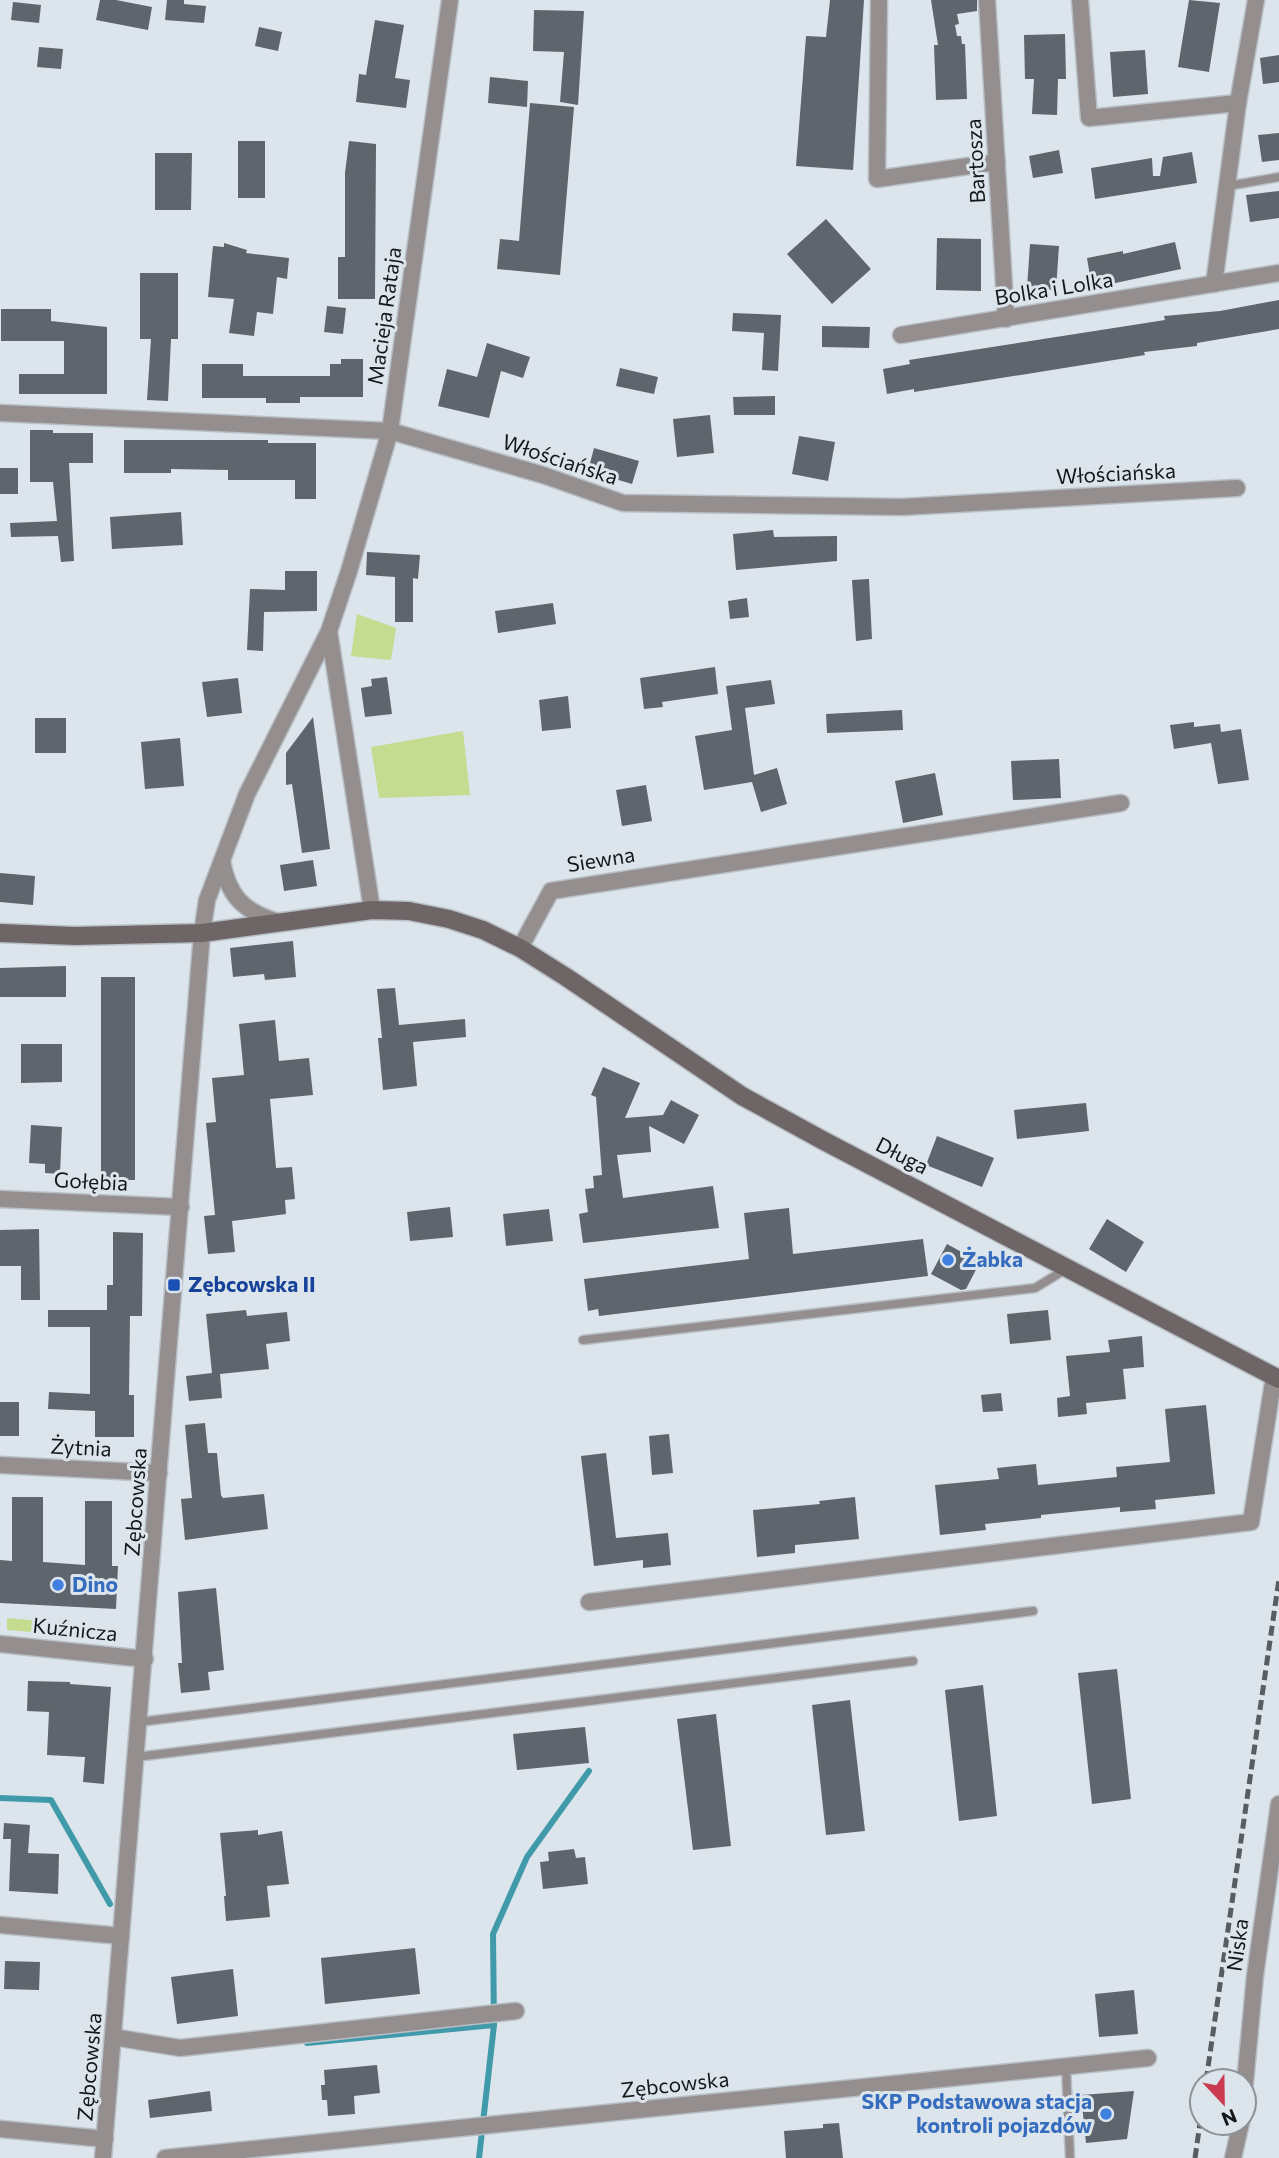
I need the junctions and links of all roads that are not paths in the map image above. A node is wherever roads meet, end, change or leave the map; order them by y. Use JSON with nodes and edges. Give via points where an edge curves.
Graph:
{"nodes":[{"id":1,"x":450,"y":0,"type":"edge"},
{"id":2,"x":879,"y":0,"type":"edge"},
{"id":3,"x":987,"y":0,"type":"edge"},
{"id":4,"x":1080,"y":0,"type":"edge"},
{"id":5,"x":1255,"y":0,"type":"edge"},
{"id":6,"x":1238,"y":103,"type":"junction"},
{"id":7,"x":997,"y":162,"type":"junction"},
{"id":8,"x":1279,"y":177,"type":"edge"},
{"id":9,"x":1228,"y":186,"type":"junction"},
{"id":10,"x":1279,"y":273,"type":"edge"},
{"id":11,"x":1213,"y":284,"type":"junction"},
{"id":12,"x":1006,"y":319,"type":"junction"},
{"id":13,"x":901,"y":335,"type":"dead end"},
{"id":14,"x":0,"y":412,"type":"edge"},
{"id":15,"x":390,"y":431,"type":"junction"},
{"id":16,"x":1237,"y":488,"type":"dead end"},
{"id":17,"x":328,"y":631,"type":"junction"},
{"id":18,"x":1121,"y":803,"type":"dead end"},
{"id":19,"x":222,"y":861,"type":"junction"},
{"id":20,"x":372,"y":910,"type":"junction"},
{"id":21,"x":275,"y":921,"type":"junction"},
{"id":22,"x":0,"y":933,"type":"edge"},
{"id":23,"x":202,"y":933,"type":"junction"},
{"id":24,"x":520,"y":948,"type":"junction"},
{"id":25,"x":0,"y":1199,"type":"edge"},
{"id":26,"x":181,"y":1207,"type":"junction"},
{"id":27,"x":1069,"y":1268,"type":"junction"},
{"id":28,"x":583,"y":1340,"type":"dead end"},
{"id":29,"x":1276,"y":1378,"type":"edge"},
{"id":30,"x":0,"y":1465,"type":"edge"},
{"id":31,"x":159,"y":1473,"type":"junction"},
{"id":32,"x":589,"y":1602,"type":"dead end"},
{"id":33,"x":1033,"y":1611,"type":"dead end"},
{"id":34,"x":0,"y":1644,"type":"edge"},
{"id":35,"x":145,"y":1659,"type":"junction"},
{"id":36,"x":913,"y":1661,"type":"dead end"},
{"id":37,"x":139,"y":1722,"type":"junction"},
{"id":38,"x":136,"y":1757,"type":"junction"},
{"id":39,"x":1279,"y":1804,"type":"edge"},
{"id":40,"x":0,"y":1925,"type":"edge"},
{"id":41,"x":121,"y":1936,"type":"junction"},
{"id":42,"x":516,"y":2011,"type":"dead end"},
{"id":43,"x":113,"y":2037,"type":"junction"},
{"id":44,"x":1148,"y":2058,"type":"dead end"},
{"id":45,"x":1066,"y":2067,"type":"junction"},
{"id":46,"x":1246,"y":2067,"type":"edge"},
{"id":47,"x":0,"y":2129,"type":"edge"},
{"id":48,"x":1238,"y":2137,"type":"edge"},
{"id":49,"x":105,"y":2139,"type":"junction"},
{"id":50,"x":103,"y":2158,"type":"edge"},
{"id":51,"x":166,"y":2158,"type":"edge"},
{"id":52,"x":1070,"y":2158,"type":"edge"},
{"id":53,"x":1233,"y":2158,"type":"edge"}],
"edges":[{"from":1,"to":15,"type":"street","name":"Macieja Rataja"},
{"from":2,"to":7,"type":"street","via":[[877,179]]},
{"from":3,"to":7,"type":"street","name":"Bartosza"},
{"from":4,"to":6,"type":"street","via":[[1089,118]]},
{"from":5,"to":6,"type":"street"},
{"from":6,"to":9,"type":"street"},
{"from":7,"to":12,"type":"street","name":"Bartosza"},
{"from":8,"to":9,"type":"lane"},
{"from":9,"to":11,"type":"street"},
{"from":10,"to":11,"type":"street","name":"Bolka i Lolka"},
{"from":11,"to":12,"type":"street","name":"Bolka i Lolka"},
{"from":12,"to":13,"type":"street","name":"Bolka i Lolka"},
{"from":14,"to":15,"type":"street","name":"Włościańska"},
{"from":15,"to":16,"type":"street","name":"Włościańska","via":[[623,503],[902,507]]},
{"from":15,"to":17,"type":"street","name":"Macieja Rataja"},
{"from":17,"to":19,"type":"street","name":"Macieja Rataja","via":[[247,794]]},
{"from":17,"to":20,"type":"street","name":"Macieja Rataja"},
{"from":18,"to":24,"type":"street","name":"Siewna","via":[[551,891]]},
{"from":19,"to":21,"type":"street","via":[[225,879],[237,899],[257,915]]},
{"from":19,"to":23,"type":"street","name":"Macieja Rataja","via":[[207,900]]},
{"from":20,"to":21,"type":"street"},
{"from":20,"to":24,"type":"street","via":[[449,919]]},
{"from":21,"to":23,"type":"street"},
{"from":22,"to":23,"type":"street"},
{"from":23,"to":26,"type":"street","name":"Zębcowska"},
{"from":24,"to":27,"type":"street","name":"Długa","via":[[742,1096]]},
{"from":25,"to":26,"type":"street","name":"Gołębia"},
{"from":26,"to":31,"type":"street","name":"Zębcowska"},
{"from":27,"to":28,"type":"lane","via":[[1035,1288]]},
{"from":27,"to":29,"type":"street","name":"Długa"},
{"from":29,"to":32,"type":"street","via":[[1251,1522]]},
{"from":30,"to":31,"type":"street","name":"Żytnia"},
{"from":31,"to":35,"type":"street","name":"Zębcowska"},
{"from":33,"to":37,"type":"lane"},
{"from":34,"to":35,"type":"street","name":"Kuźnicza"},
{"from":35,"to":37,"type":"street","name":"Zębcowska"},
{"from":36,"to":38,"type":"lane"},
{"from":37,"to":38,"type":"street","name":"Zębcowska"},
{"from":38,"to":41,"type":"street","name":"Zębcowska"},
{"from":39,"to":46,"type":"street","name":"Niska"},
{"from":40,"to":41,"type":"street"},
{"from":41,"to":43,"type":"street","name":"Zębcowska"},
{"from":42,"to":43,"type":"street","via":[[180,2048]]},
{"from":43,"to":49,"type":"street","name":"Zębcowska"},
{"from":44,"to":45,"type":"street","name":"Zębcowska"},
{"from":45,"to":51,"type":"street","name":"Zębcowska"},
{"from":45,"to":52,"type":"lane"},
{"from":47,"to":49,"type":"street"},
{"from":48,"to":53,"type":"street"},
{"from":49,"to":50,"type":"street","name":"Zębcowska"}]}
